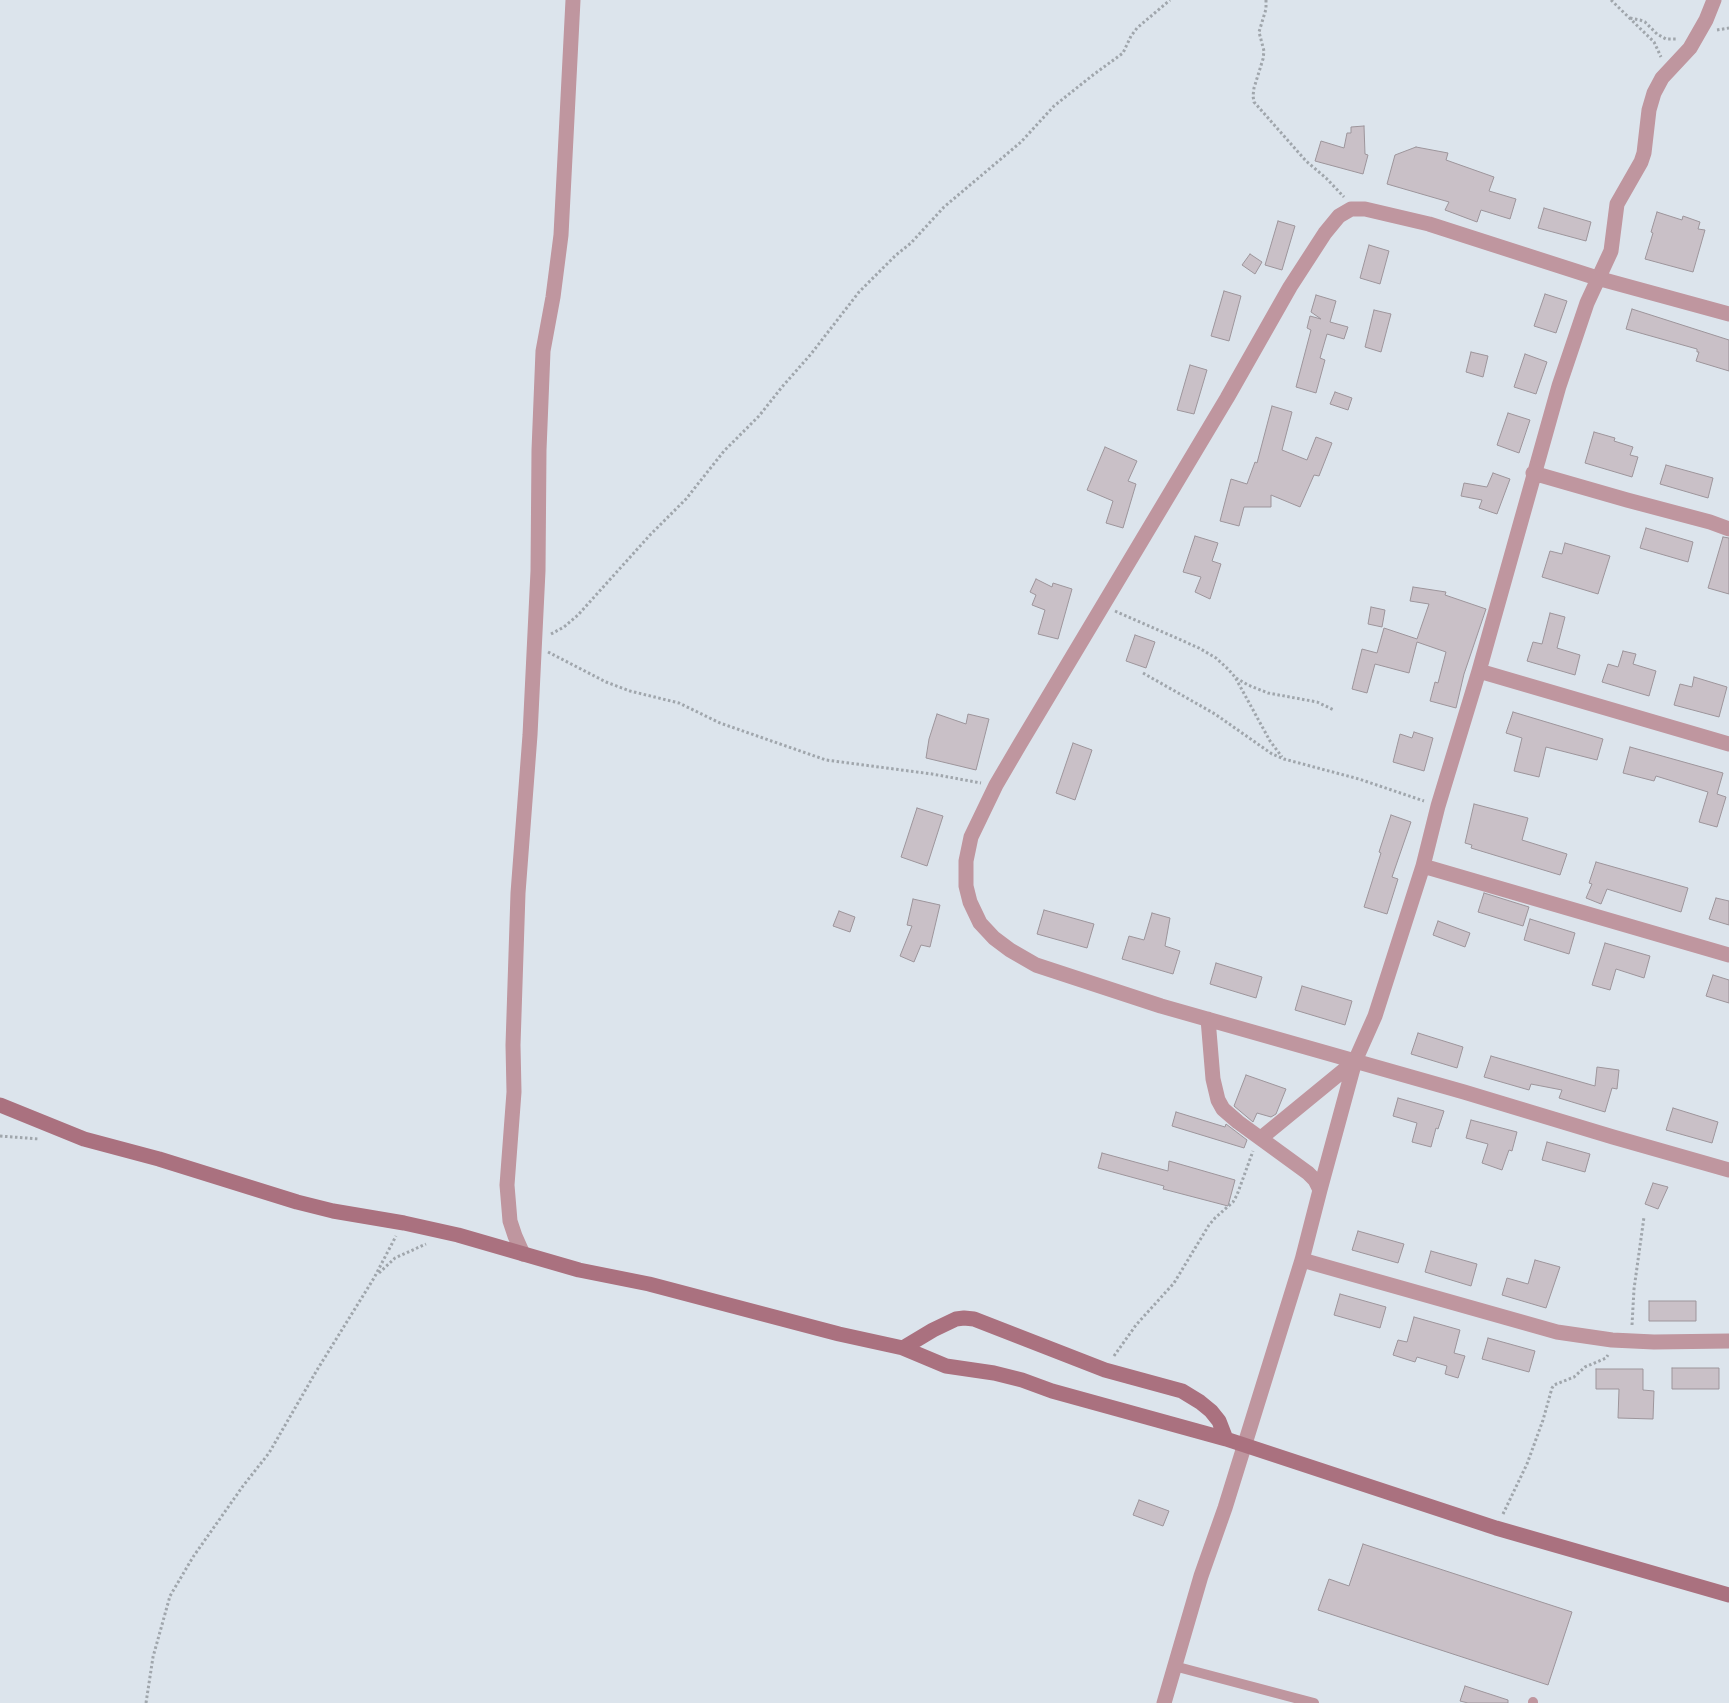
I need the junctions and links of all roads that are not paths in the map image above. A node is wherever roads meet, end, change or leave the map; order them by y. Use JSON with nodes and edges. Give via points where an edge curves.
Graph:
{"nodes":[{"id":1,"x":573,"y":0,"type":"edge"},
{"id":2,"x":1714,"y":0,"type":"edge"},
{"id":3,"x":1597,"y":278,"type":"junction"},
{"id":4,"x":1729,"y":314,"type":"edge"},
{"id":5,"x":1533,"y":473,"type":"junction"},
{"id":6,"x":1729,"y":529,"type":"edge"},
{"id":7,"x":1479,"y":671,"type":"junction"},
{"id":8,"x":1729,"y":744,"type":"edge"},
{"id":9,"x":1423,"y":866,"type":"junction"},
{"id":10,"x":1729,"y":955,"type":"edge"},
{"id":11,"x":1208,"y":1019,"type":"junction"},
{"id":12,"x":1355,"y":1062,"type":"junction"},
{"id":13,"x":0,"y":1105,"type":"edge"},
{"id":14,"x":1261,"y":1138,"type":"junction"},
{"id":15,"x":1729,"y":1170,"type":"edge"},
{"id":16,"x":1320,"y":1190,"type":"junction"},
{"id":17,"x":523,"y":1254,"type":"junction"},
{"id":18,"x":1302,"y":1260,"type":"junction"},
{"id":19,"x":1729,"y":1341,"type":"edge"},
{"id":20,"x":903,"y":1348,"type":"junction"},
{"id":21,"x":1226,"y":1439,"type":"junction"},
{"id":22,"x":1244,"y":1446,"type":"junction"},
{"id":23,"x":1729,"y":1595,"type":"edge"},
{"id":24,"x":1174,"y":1666,"type":"junction"},
{"id":25,"x":1164,"y":1703,"type":"edge"},
{"id":26,"x":1314,"y":1703,"type":"edge"}],
"edges":[{"from":1,"to":17,"type":"street","via":[[561,234],[543,351],[538,571],[518,893],[514,1092],[507,1185],[510,1221]]},
{"from":2,"to":3,"type":"street","via":[[1690,48],[1662,78],[1652,101],[1644,153],[1617,204],[1611,251]]},
{"from":3,"to":4,"type":"street"},
{"from":3,"to":5,"type":"street"},
{"from":3,"to":11,"type":"street","via":[[1448,229],[1382,212],[1351,210],[1339,216],[1306,260],[996,785],[971,837],[966,861],[966,886],[980,923],[994,938],[1036,965]]},
{"from":5,"to":6,"type":"street"},
{"from":5,"to":7,"type":"street"},
{"from":7,"to":8,"type":"street"},
{"from":7,"to":9,"type":"street"},
{"from":9,"to":10,"type":"street"},
{"from":9,"to":12,"type":"street","via":[[1375,1016]]},
{"from":11,"to":12,"type":"street"},
{"from":11,"to":14,"type":"street","via":[[1218,1100],[1224,1109]]},
{"from":12,"to":14,"type":"street"},
{"from":12,"to":15,"type":"street"},
{"from":12,"to":16,"type":"street"},
{"from":13,"to":17,"type":"street","via":[[84,1139],[277,1197],[458,1235]]},
{"from":14,"to":16,"type":"street","via":[[1308,1173]]},
{"from":16,"to":18,"type":"street"},
{"from":17,"to":20,"type":"street"},
{"from":18,"to":19,"type":"street","via":[[1557,1332],[1612,1340]]},
{"from":18,"to":22,"type":"street"},
{"from":20,"to":21,"type":"street","via":[[946,1366],[1007,1376]]},
{"from":20,"to":21,"type":"street","via":[[956,1319],[990,1324],[1105,1370],[1182,1390],[1211,1411]]},
{"from":21,"to":22,"type":"street"},
{"from":22,"to":23,"type":"street","via":[[1496,1528]]},
{"from":22,"to":24,"type":"street"},
{"from":24,"to":25,"type":"street"},
{"from":24,"to":26,"type":"lane"}]}
